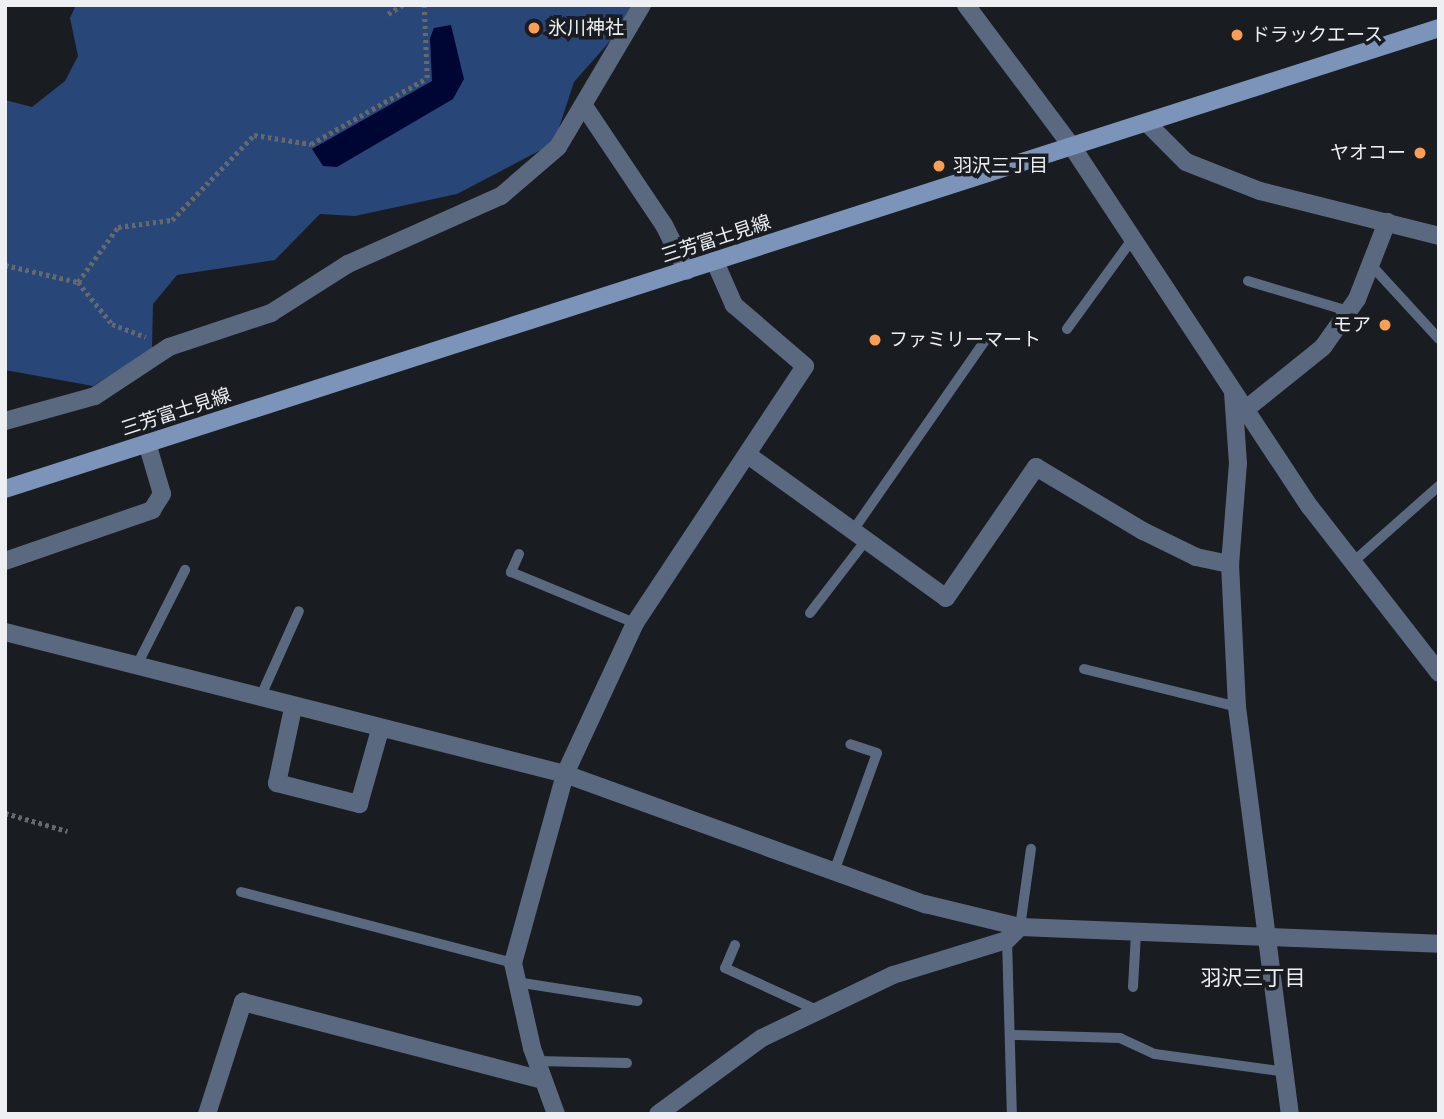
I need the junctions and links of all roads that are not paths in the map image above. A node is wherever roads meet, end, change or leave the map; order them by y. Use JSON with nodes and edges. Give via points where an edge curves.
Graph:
{"nodes":[{"id":1,"x":642,"y":5,"type":"edge"},
{"id":2,"x":973,"y":7,"type":"edge"},
{"id":3,"x":1439,"y":28,"type":"edge"},
{"id":4,"x":584,"y":107,"type":"junction"},
{"id":5,"x":1149,"y":125,"type":"junction"},
{"id":6,"x":1073,"y":148,"type":"junction"},
{"id":7,"x":1387,"y":222,"type":"junction"},
{"id":8,"x":1439,"y":236,"type":"edge"},
{"id":9,"x":1133,"y":238,"type":"junction"},
{"id":10,"x":715,"y":262,"type":"junction"},
{"id":11,"x":1372,"y":266,"type":"junction"},
{"id":12,"x":687,"y":271,"type":"junction"},
{"id":13,"x":1248,"y":281,"type":"dead end"},
{"id":14,"x":1348,"y":311,"type":"junction"},
{"id":15,"x":1067,"y":329,"type":"dead end"},
{"id":16,"x":986,"y":339,"type":"dead end"},
{"id":17,"x":1439,"y":339,"type":"edge"},
{"id":18,"x":1233,"y":389,"type":"junction"},
{"id":19,"x":1246,"y":409,"type":"junction"},
{"id":20,"x":5,"y":421,"type":"edge"},
{"id":21,"x":147,"y":443,"type":"junction"},
{"id":22,"x":748,"y":455,"type":"junction"},
{"id":23,"x":1439,"y":486,"type":"edge"},
{"id":24,"x":5,"y":489,"type":"edge"},
{"id":25,"x":860,"y":534,"type":"junction"},
{"id":26,"x":519,"y":554,"type":"dead end"},
{"id":27,"x":5,"y":561,"type":"edge"},
{"id":28,"x":1353,"y":562,"type":"junction"},
{"id":29,"x":1230,"y":564,"type":"junction"},
{"id":30,"x":185,"y":570,"type":"dead end"},
{"id":31,"x":299,"y":611,"type":"dead end"},
{"id":32,"x":810,"y":613,"type":"dead end"},
{"id":33,"x":635,"y":623,"type":"junction"},
{"id":34,"x":5,"y":632,"type":"edge"},
{"id":35,"x":136,"y":667,"type":"junction"},
{"id":36,"x":1084,"y":669,"type":"dead end"},
{"id":37,"x":1438,"y":671,"type":"edge"},
{"id":38,"x":260,"y":698,"type":"junction"},
{"id":39,"x":1237,"y":706,"type":"junction"},
{"id":40,"x":293,"y":708,"type":"junction"},
{"id":41,"x":380,"y":730,"type":"junction"},
{"id":42,"x":850,"y":744,"type":"dead end"},
{"id":43,"x":565,"y":774,"type":"junction"},
{"id":44,"x":1031,"y":849,"type":"dead end"},
{"id":45,"x":835,"y":869,"type":"junction"},
{"id":46,"x":241,"y":892,"type":"dead end"},
{"id":47,"x":1136,"y":933,"type":"junction"},
{"id":48,"x":1014,"y":934,"type":"junction"},
{"id":49,"x":1268,"y":936,"type":"junction"},
{"id":50,"x":1439,"y":944,"type":"edge"},
{"id":51,"x":735,"y":945,"type":"dead end"},
{"id":52,"x":513,"y":963,"type":"junction"},
{"id":53,"x":516,"y":982,"type":"junction"},
{"id":54,"x":1133,"y":987,"type":"dead end"},
{"id":55,"x":638,"y":1001,"type":"dead end"},
{"id":56,"x":821,"y":1012,"type":"junction"},
{"id":57,"x":1013,"y":1035,"type":"junction"},
{"id":58,"x":536,"y":1061,"type":"junction"},
{"id":59,"x":627,"y":1063,"type":"dead end"},
{"id":60,"x":1286,"y":1072,"type":"junction"},
{"id":61,"x":543,"y":1080,"type":"junction"},
{"id":62,"x":207,"y":1114,"type":"edge"},
{"id":63,"x":556,"y":1114,"type":"edge"},
{"id":64,"x":658,"y":1114,"type":"edge"},
{"id":65,"x":1013,"y":1114,"type":"edge"},
{"id":66,"x":1290,"y":1114,"type":"edge"}],
"edges":[{"from":1,"to":4,"type":"street"},
{"from":2,"to":6,"type":"street"},
{"from":3,"to":5,"type":"main road","name":"三芳富士見線"},
{"from":4,"to":12,"type":"street","via":[[664,225]]},
{"from":4,"to":20,"type":"street","via":[[558,147],[501,196],[348,264],[271,313],[169,347],[95,396]]},
{"from":5,"to":6,"type":"main road","name":"三芳富士見線"},
{"from":5,"to":7,"type":"street","via":[[1186,162],[1260,191]]},
{"from":6,"to":9,"type":"street"},
{"from":6,"to":10,"type":"main road","name":"三芳富士見線"},
{"from":7,"to":8,"type":"street"},
{"from":7,"to":11,"type":"street"},
{"from":9,"to":15,"type":"lane"},
{"from":9,"to":18,"type":"street"},
{"from":10,"to":12,"type":"main road","name":"三芳富士見線"},
{"from":10,"to":22,"type":"street","via":[[734,305],[805,366]]},
{"from":11,"to":14,"type":"street"},
{"from":11,"to":17,"type":"lane"},
{"from":12,"to":21,"type":"main road","name":"三芳富士見線"},
{"from":13,"to":14,"type":"lane"},
{"from":14,"to":19,"type":"street","via":[[1323,347]]},
{"from":16,"to":25,"type":"lane"},
{"from":18,"to":19,"type":"street"},
{"from":18,"to":29,"type":"street","via":[[1238,463]]},
{"from":19,"to":28,"type":"street"},
{"from":21,"to":24,"type":"main road","name":"三芳富士見線"},
{"from":21,"to":27,"type":"street","via":[[162,494],[152,510]]},
{"from":22,"to":25,"type":"street"},
{"from":22,"to":33,"type":"street"},
{"from":23,"to":28,"type":"lane"},
{"from":25,"to":29,"type":"street","via":[[946,598],[1036,467],[1143,531],[1196,557]]},
{"from":25,"to":32,"type":"lane"},
{"from":26,"to":33,"type":"lane","via":[[511,572]]},
{"from":28,"to":37,"type":"street"},
{"from":29,"to":39,"type":"street"},
{"from":30,"to":35,"type":"lane"},
{"from":31,"to":38,"type":"lane"},
{"from":33,"to":43,"type":"street"},
{"from":34,"to":35,"type":"street"},
{"from":35,"to":38,"type":"street"},
{"from":36,"to":39,"type":"lane"},
{"from":38,"to":40,"type":"street"},
{"from":39,"to":49,"type":"street"},
{"from":40,"to":41,"type":"street"},
{"from":40,"to":41,"type":"street","via":[[277,783],[359,804]]},
{"from":41,"to":43,"type":"street"},
{"from":42,"to":45,"type":"lane","via":[[877,753]]},
{"from":43,"to":45,"type":"street"},
{"from":43,"to":52,"type":"street"},
{"from":44,"to":48,"type":"lane"},
{"from":45,"to":48,"type":"street"},
{"from":46,"to":52,"type":"lane"},
{"from":47,"to":48,"type":"street"},
{"from":47,"to":49,"type":"street"},
{"from":47,"to":54,"type":"lane"},
{"from":48,"to":56,"type":"street","via":[[893,975]]},
{"from":48,"to":57,"type":"lane"},
{"from":49,"to":50,"type":"street"},
{"from":49,"to":60,"type":"street"},
{"from":51,"to":56,"type":"lane","via":[[725,968]]},
{"from":52,"to":53,"type":"street"},
{"from":53,"to":55,"type":"lane"},
{"from":53,"to":58,"type":"street"},
{"from":56,"to":64,"type":"street","via":[[722,1062]]},
{"from":57,"to":60,"type":"lane","via":[[1120,1038],[1155,1054]]},
{"from":57,"to":65,"type":"lane"},
{"from":58,"to":59,"type":"lane"},
{"from":58,"to":61,"type":"street"},
{"from":60,"to":66,"type":"street"},
{"from":61,"to":62,"type":"street","via":[[243,1002]]},
{"from":61,"to":63,"type":"street"}]}
